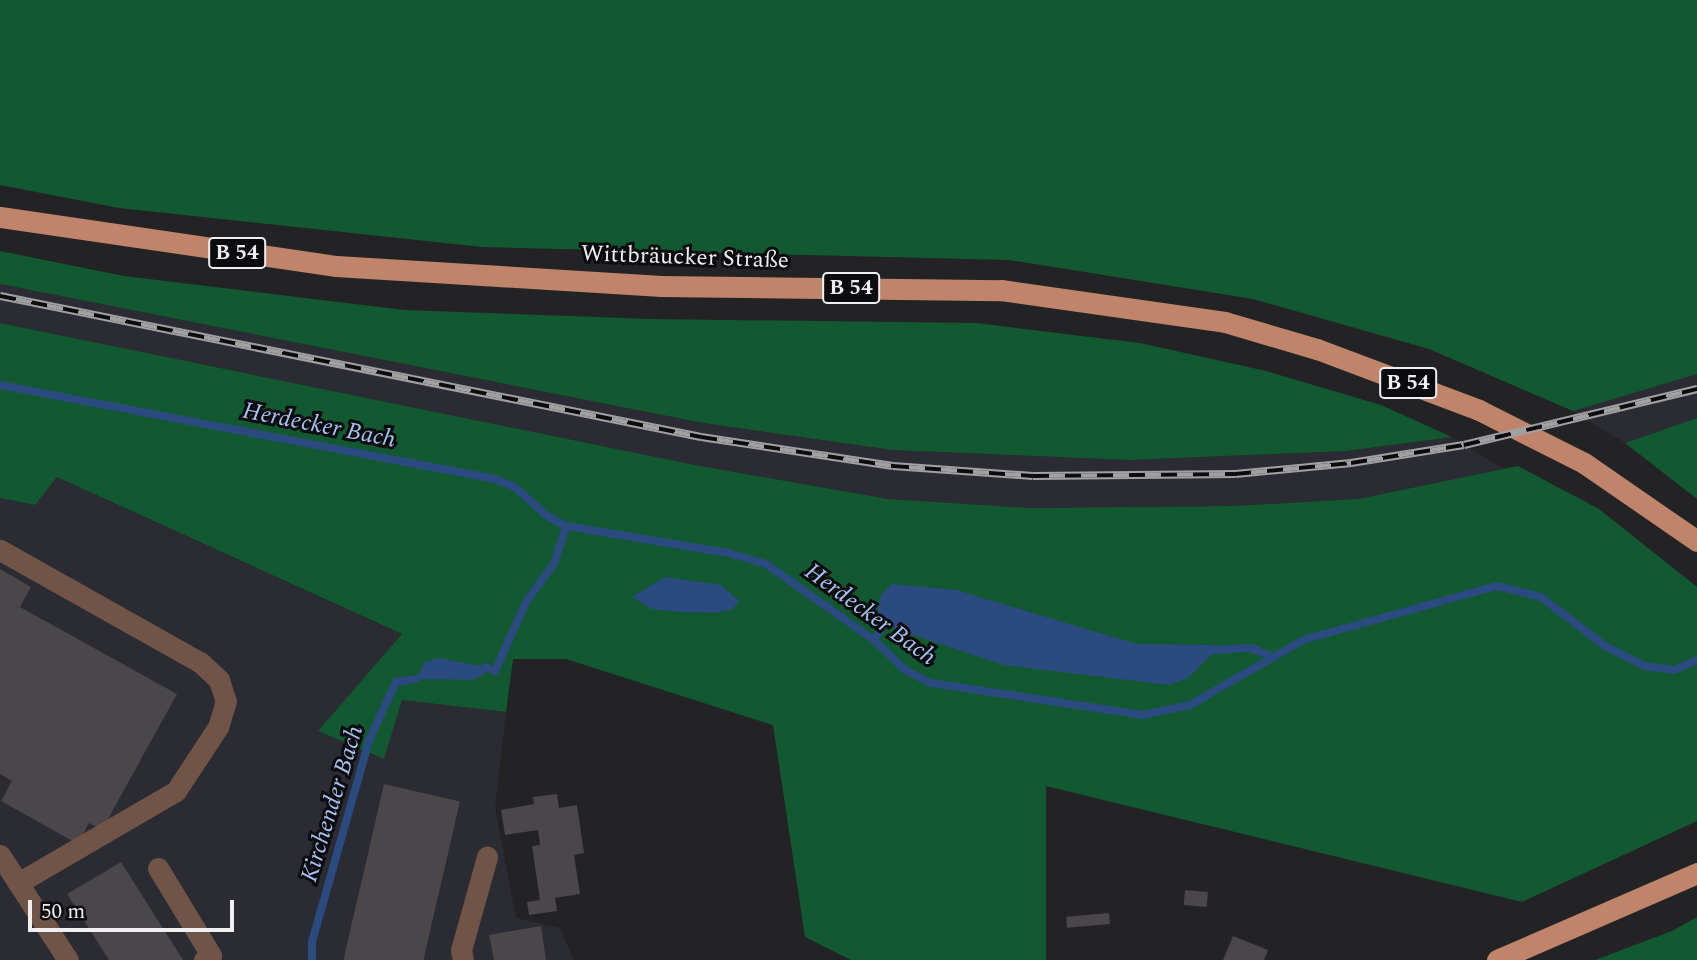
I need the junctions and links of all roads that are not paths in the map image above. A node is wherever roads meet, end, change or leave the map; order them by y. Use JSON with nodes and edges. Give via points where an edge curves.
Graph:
{"nodes":[{"id":1,"x":0,"y":217,"type":"edge"},
{"id":2,"x":1697,"y":541,"type":"edge"},
{"id":3,"x":0,"y":550,"type":"edge"},
{"id":4,"x":0,"y":855,"type":"edge"},
{"id":5,"x":487,"y":857,"type":"dead end"},
{"id":6,"x":158,"y":868,"type":"dead end"},
{"id":7,"x":1697,"y":873,"type":"edge"},
{"id":8,"x":18,"y":883,"type":"junction"},
{"id":9,"x":68,"y":960,"type":"edge"},
{"id":10,"x":204,"y":960,"type":"edge"},
{"id":11,"x":463,"y":960,"type":"edge"},
{"id":12,"x":1497,"y":960,"type":"edge"}],
"edges":[{"from":1,"to":2,"type":"main road","name":"Wittbräucker Straße","number":"B 54","via":[[336,267],[661,286],[1001,290],[1225,322],[1317,349],[1479,411],[1584,463]]},
{"from":3,"to":8,"type":"street","via":[[201,663],[219,680],[226,701],[218,727],[176,791]]},
{"from":4,"to":8,"type":"street"},
{"from":5,"to":11,"type":"street","via":[[461,950]]},
{"from":6,"to":10,"type":"street","via":[[211,955]]},
{"from":7,"to":12,"type":"main road"},
{"from":8,"to":9,"type":"street"}]}
